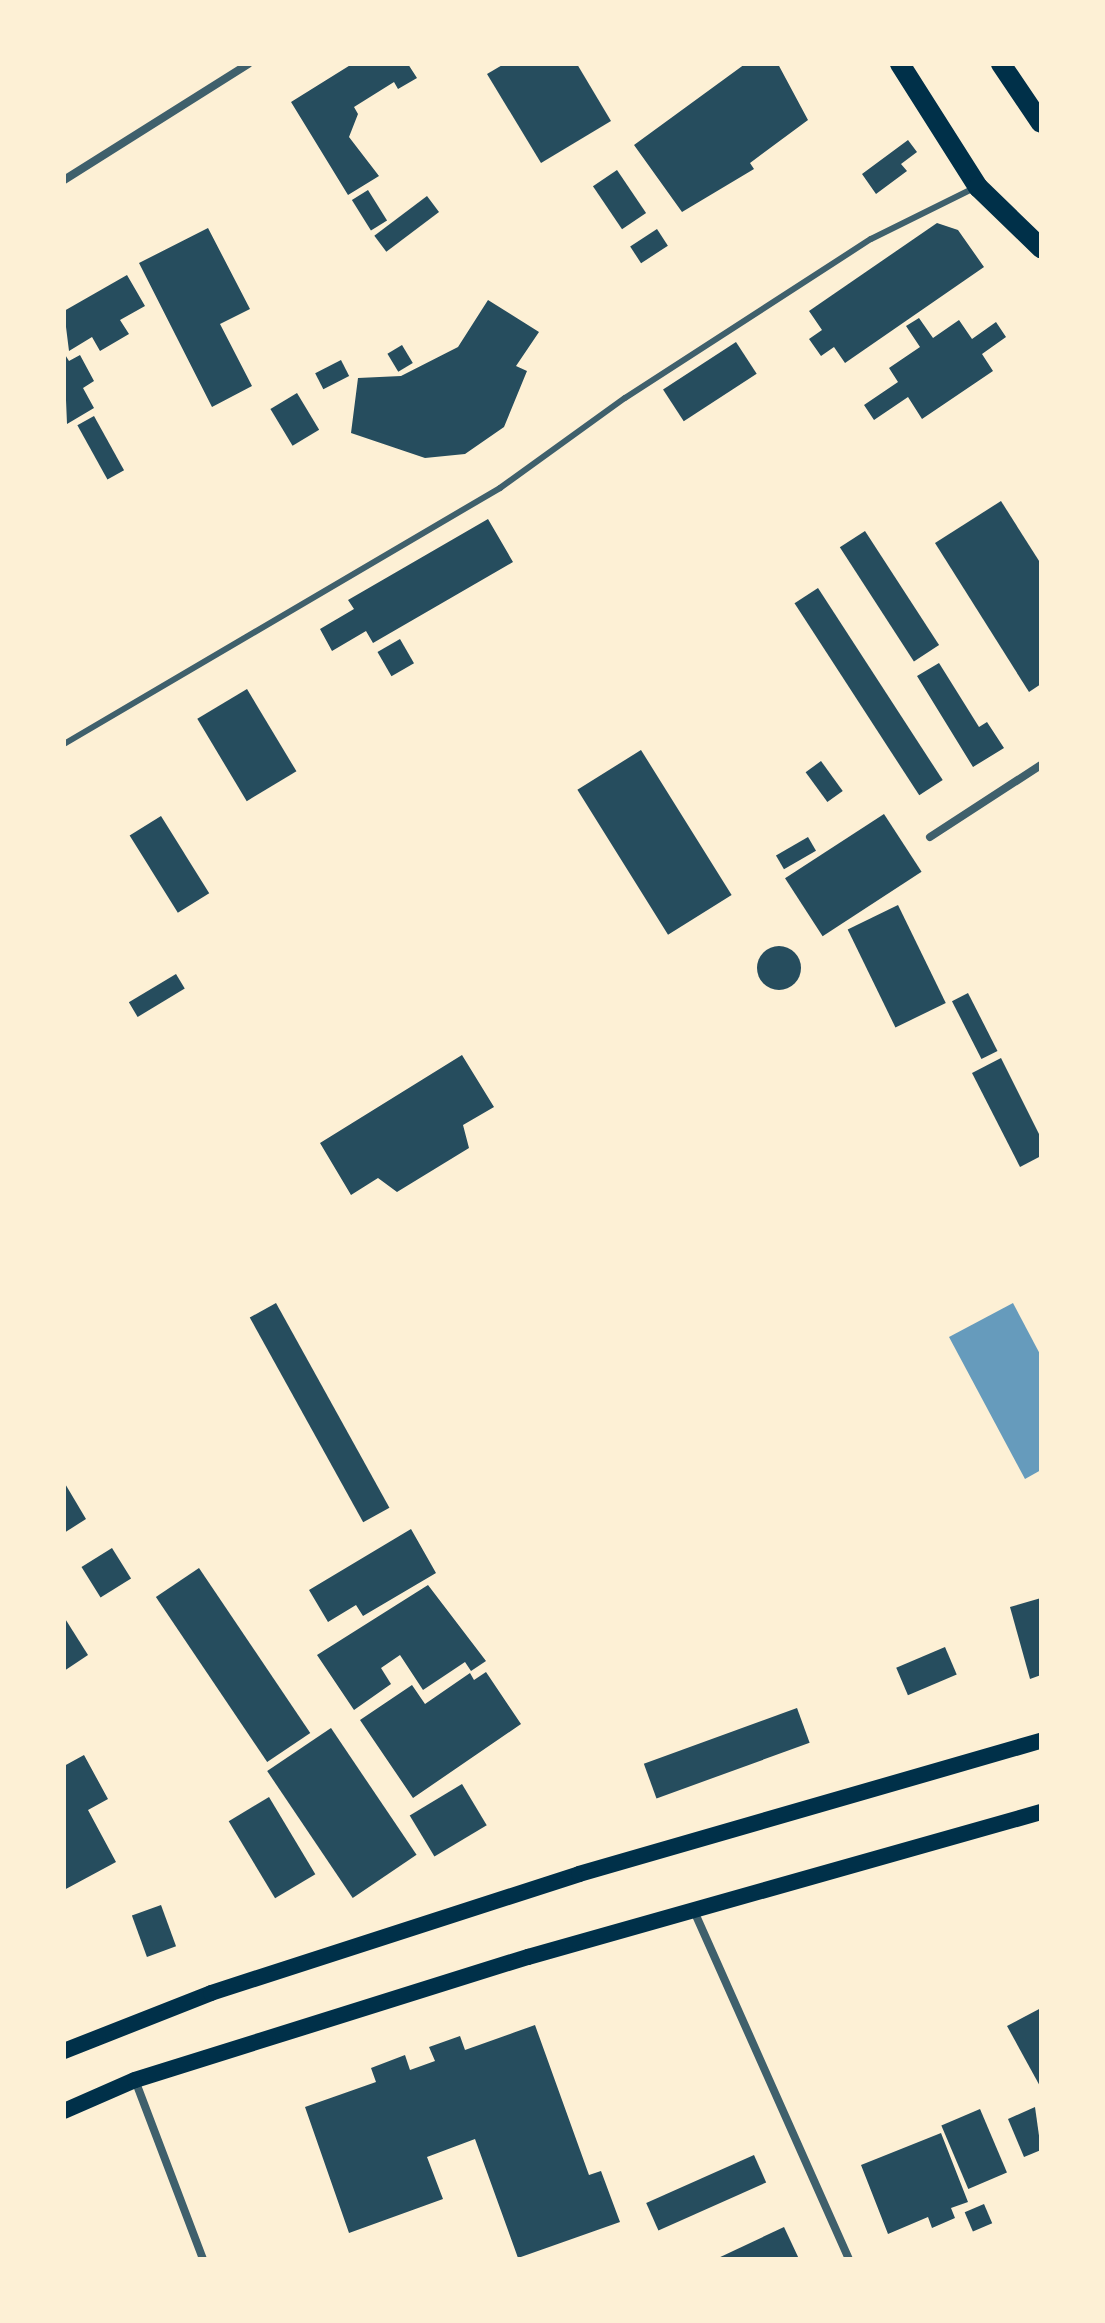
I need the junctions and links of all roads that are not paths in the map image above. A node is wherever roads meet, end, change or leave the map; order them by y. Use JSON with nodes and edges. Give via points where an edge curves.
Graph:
{"nodes":[{"id":1,"x":248,"y":64,"type":"edge"},
{"id":2,"x":900,"y":64,"type":"edge"},
{"id":3,"x":1001,"y":64,"type":"edge"},
{"id":4,"x":1041,"y":123,"type":"edge"},
{"id":5,"x":64,"y":180,"type":"edge"},
{"id":6,"x":978,"y":187,"type":"junction"},
{"id":7,"x":1041,"y":248,"type":"edge"},
{"id":8,"x":64,"y":744,"type":"edge"},
{"id":9,"x":1041,"y":765,"type":"edge"},
{"id":10,"x":930,"y":837,"type":"dead end"},
{"id":11,"x":1041,"y":1741,"type":"edge"},
{"id":12,"x":1041,"y":1812,"type":"edge"},
{"id":13,"x":694,"y":1911,"type":"junction"},
{"id":14,"x":64,"y":2051,"type":"edge"},
{"id":15,"x":135,"y":2080,"type":"junction"},
{"id":16,"x":64,"y":2111,"type":"edge"},
{"id":17,"x":203,"y":2259,"type":"edge"},
{"id":18,"x":849,"y":2259,"type":"edge"}],
"edges":[{"from":1,"to":5,"type":"street"},
{"from":2,"to":6,"type":"main road"},
{"from":3,"to":4,"type":"main road"},
{"from":6,"to":7,"type":"main road"},
{"from":6,"to":8,"type":"lane","via":[[871,239],[625,398],[500,488]]},
{"from":9,"to":10,"type":"street"},
{"from":11,"to":14,"type":"main road","via":[[579,1874],[211,1993]]},
{"from":12,"to":13,"type":"main road"},
{"from":13,"to":15,"type":"main road"},
{"from":13,"to":18,"type":"street"},
{"from":15,"to":16,"type":"main road"},
{"from":15,"to":17,"type":"street"}]}
